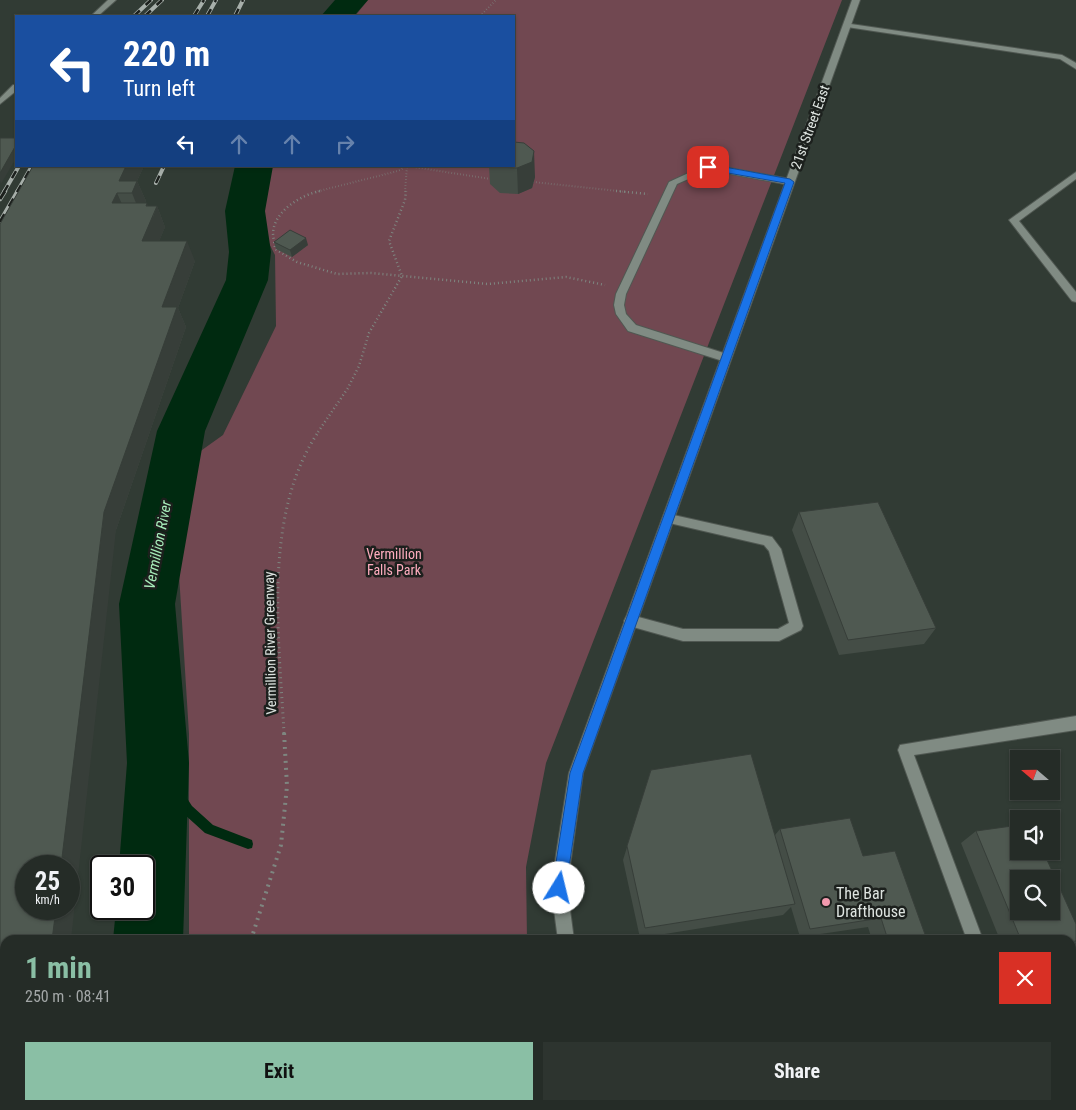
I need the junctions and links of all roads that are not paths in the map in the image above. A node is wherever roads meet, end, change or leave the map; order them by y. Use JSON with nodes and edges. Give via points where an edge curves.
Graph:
{"nodes":[{"id":1,"x":112,"y":0,"type":"edge"},
{"id":2,"x":856,"y":0,"type":"edge"},
{"id":3,"x":95,"y":15,"type":"edge"},
{"id":4,"x":847,"y":25,"type":"junction"},
{"id":5,"x":1076,"y":67,"type":"edge"},
{"id":6,"x":15,"y":88,"type":"edge"},
{"id":7,"x":0,"y":102,"type":"edge"},
{"id":8,"x":1076,"y":175,"type":"edge"},
{"id":9,"x":790,"y":182,"type":"junction"},
{"id":10,"x":1076,"y":299,"type":"edge"},
{"id":11,"x":726,"y":358,"type":"junction"},
{"id":12,"x":669,"y":519,"type":"junction"},
{"id":13,"x":631,"y":621,"type":"junction"},
{"id":14,"x":1076,"y":723,"type":"edge"},
{"id":15,"x":565,"y":935,"type":"edge"},
{"id":16,"x":973,"y":935,"type":"edge"}],
"edges":[{"from":1,"to":3,"type":"street"},
{"from":2,"to":4,"type":"street","name":"21st Street East"},
{"from":4,"to":5,"type":"street","via":[[1062,57]]},
{"from":4,"to":9,"type":"street","name":"21st Street East"},
{"from":6,"to":7,"type":"street"},
{"from":8,"to":10,"type":"street","via":[[1014,220]]},
{"from":9,"to":11,"type":"street","name":"21st Street East"},
{"from":9,"to":11,"type":"street","via":[[708,167],[674,182],[623,288],[619,312],[632,328]]},
{"from":11,"to":12,"type":"street","name":"21st Street East"},
{"from":12,"to":13,"type":"street","name":"21st Street East"},
{"from":12,"to":13,"type":"street","via":[[768,541],[775,550],[796,626],[779,635],[683,635]]},
{"from":13,"to":15,"type":"street","name":"21st Street East","via":[[576,773],[559,888]]},
{"from":14,"to":16,"type":"street","via":[[905,750]]}]}
